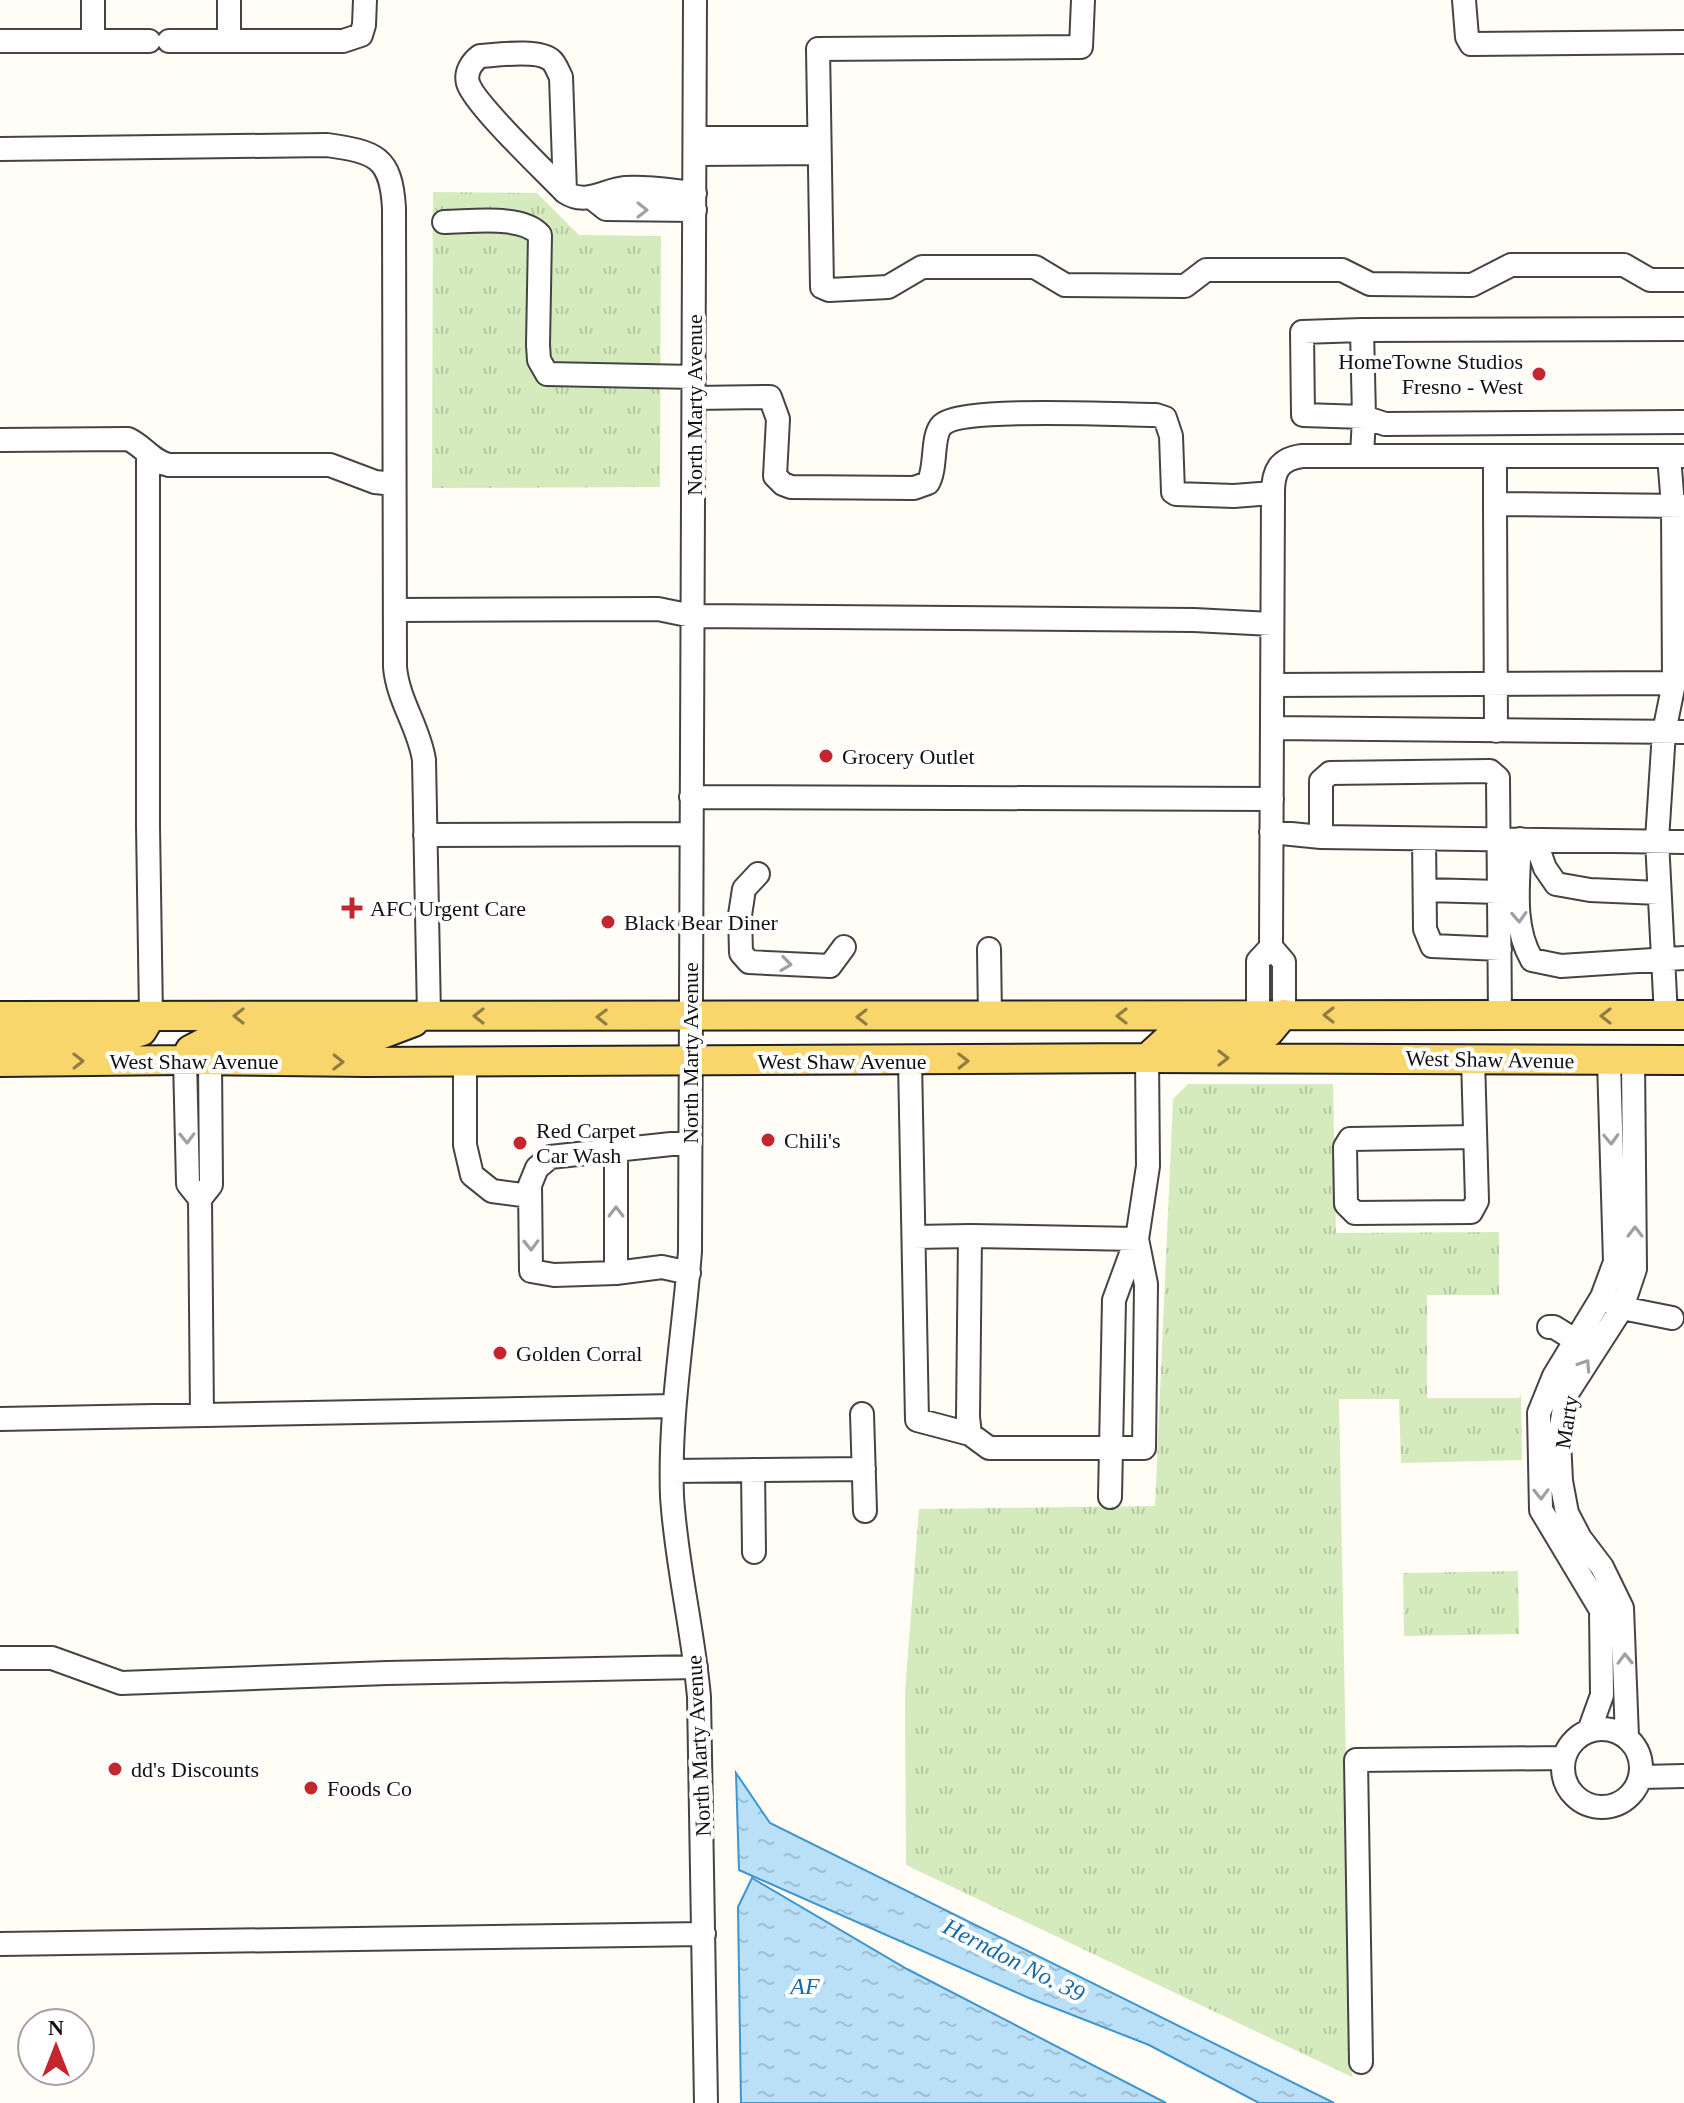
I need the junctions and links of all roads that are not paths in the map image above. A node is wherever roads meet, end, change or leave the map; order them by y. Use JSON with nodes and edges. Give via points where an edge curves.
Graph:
{"nodes":[{"id":1,"x":93,"y":0,"type":"edge"},
{"id":2,"x":229,"y":0,"type":"edge"},
{"id":3,"x":365,"y":0,"type":"edge"},
{"id":4,"x":695,"y":0,"type":"edge"},
{"id":5,"x":1083,"y":0,"type":"edge"},
{"id":6,"x":1464,"y":0,"type":"edge"},
{"id":7,"x":0,"y":41,"type":"edge"},
{"id":8,"x":93,"y":41,"type":"junction"},
{"id":9,"x":229,"y":41,"type":"junction"},
{"id":10,"x":1684,"y":42,"type":"edge"},
{"id":11,"x":696,"y":146,"type":"junction"},
{"id":12,"x":819,"y":146,"type":"junction"},
{"id":13,"x":0,"y":149,"type":"edge"},
{"id":14,"x":565,"y":192,"type":"junction"},
{"id":15,"x":695,"y":202,"type":"junction"},
{"id":16,"x":444,"y":222,"type":"dead end"},
{"id":17,"x":1684,"y":280,"type":"edge"},
{"id":18,"x":1684,"y":329,"type":"edge"},
{"id":19,"x":1362,"y":330,"type":"junction"},
{"id":20,"x":694,"y":388,"type":"junction"},
{"id":21,"x":1364,"y":417,"type":"junction"},
{"id":22,"x":1684,"y":422,"type":"edge"},
{"id":23,"x":0,"y":440,"type":"edge"},
{"id":24,"x":148,"y":454,"type":"junction"},
{"id":25,"x":1362,"y":456,"type":"junction"},
{"id":26,"x":1495,"y":456,"type":"junction"},
{"id":27,"x":1676,"y":456,"type":"edge"},
{"id":28,"x":394,"y":484,"type":"junction"},
{"id":29,"x":1273,"y":493,"type":"junction"},
{"id":30,"x":1495,"y":504,"type":"junction"},
{"id":31,"x":1678,"y":506,"type":"edge"},
{"id":32,"x":395,"y":610,"type":"junction"},
{"id":33,"x":692,"y":616,"type":"junction"},
{"id":34,"x":1272,"y":624,"type":"junction"},
{"id":35,"x":1674,"y":683,"type":"junction"},
{"id":36,"x":1496,"y":684,"type":"junction"},
{"id":37,"x":1273,"y":685,"type":"junction"},
{"id":38,"x":1273,"y":728,"type":"junction"},
{"id":39,"x":1496,"y":731,"type":"junction"},
{"id":40,"x":1674,"y":732,"type":"edge"},
{"id":41,"x":691,"y":797,"type":"junction"},
{"id":42,"x":1272,"y":799,"type":"junction"},
{"id":43,"x":1271,"y":832,"type":"junction"},
{"id":44,"x":691,"y":834,"type":"junction"},
{"id":45,"x":425,"y":835,"type":"junction"},
{"id":46,"x":1321,"y":837,"type":"junction"},
{"id":47,"x":1424,"y":839,"type":"junction"},
{"id":48,"x":1518,"y":839,"type":"junction"},
{"id":49,"x":1657,"y":840,"type":"junction"},
{"id":50,"x":1684,"y":842,"type":"edge"},
{"id":51,"x":758,"y":874,"type":"dead end"},
{"id":52,"x":1425,"y":890,"type":"junction"},
{"id":53,"x":1500,"y":892,"type":"junction"},
{"id":54,"x":1659,"y":893,"type":"junction"},
{"id":55,"x":844,"y":947,"type":"dead end"},
{"id":56,"x":989,"y":949,"type":"dead end"},
{"id":57,"x":1500,"y":949,"type":"junction"},
{"id":58,"x":1673,"y":959,"type":"edge"},
{"id":59,"x":1271,"y":1014,"type":"junction"},
{"id":60,"x":429,"y":1015,"type":"junction"},
{"id":61,"x":0,"y":1016,"type":"edge"},
{"id":62,"x":151,"y":1016,"type":"junction"},
{"id":63,"x":1500,"y":1016,"type":"junction"},
{"id":64,"x":1675,"y":1016,"type":"edge"},
{"id":65,"x":690,"y":1017,"type":"junction"},
{"id":66,"x":990,"y":1017,"type":"junction"},
{"id":67,"x":0,"y":1039,"type":"edge"},
{"id":68,"x":1147,"y":1058,"type":"junction"},
{"id":69,"x":1473,"y":1058,"type":"junction"},
{"id":70,"x":197,"y":1060,"type":"junction"},
{"id":71,"x":1684,"y":1060,"type":"edge"},
{"id":72,"x":689,"y":1061,"type":"junction"},
{"id":73,"x":910,"y":1061,"type":"junction"},
{"id":74,"x":1621,"y":1061,"type":"junction"},
{"id":75,"x":0,"y":1062,"type":"edge"},
{"id":76,"x":465,"y":1062,"type":"junction"},
{"id":77,"x":1475,"y":1137,"type":"junction"},
{"id":78,"x":690,"y":1142,"type":"junction"},
{"id":79,"x":616,"y":1151,"type":"junction"},
{"id":80,"x":530,"y":1196,"type":"junction"},
{"id":81,"x":970,"y":1236,"type":"junction"},
{"id":82,"x":914,"y":1237,"type":"junction"},
{"id":83,"x":1137,"y":1239,"type":"junction"},
{"id":84,"x":616,"y":1273,"type":"junction"},
{"id":85,"x":689,"y":1273,"type":"junction"},
{"id":86,"x":1602,"y":1297,"type":"junction"},
{"id":87,"x":1622,"y":1308,"type":"junction"},
{"id":88,"x":1672,"y":1318,"type":"dead end"},
{"id":89,"x":1549,"y":1327,"type":"dead end"},
{"id":90,"x":1575,"y":1340,"type":"junction"},
{"id":91,"x":674,"y":1406,"type":"junction"},
{"id":92,"x":862,"y":1414,"type":"dead end"},
{"id":93,"x":202,"y":1415,"type":"junction"},
{"id":94,"x":0,"y":1419,"type":"edge"},
{"id":95,"x":970,"y":1434,"type":"junction"},
{"id":96,"x":1111,"y":1448,"type":"junction"},
{"id":97,"x":864,"y":1469,"type":"junction"},
{"id":98,"x":753,"y":1470,"type":"junction"},
{"id":99,"x":672,"y":1471,"type":"junction"},
{"id":100,"x":1110,"y":1497,"type":"dead end"},
{"id":101,"x":865,"y":1511,"type":"dead end"},
{"id":102,"x":754,"y":1552,"type":"dead end"},
{"id":103,"x":1610,"y":1564,"type":"junction"},
{"id":104,"x":1579,"y":1576,"type":"junction"},
{"id":105,"x":0,"y":1658,"type":"edge"},
{"id":106,"x":696,"y":1667,"type":"junction"},
{"id":107,"x":1589,"y":1731,"type":"junction"},
{"id":108,"x":1627,"y":1737,"type":"junction"},
{"id":109,"x":1563,"y":1758,"type":"junction"},
{"id":110,"x":1684,"y":1776,"type":"edge"},
{"id":111,"x":1641,"y":1777,"type":"junction"},
{"id":112,"x":704,"y":1934,"type":"junction"},
{"id":113,"x":0,"y":1944,"type":"edge"},
{"id":114,"x":1361,"y":2062,"type":"dead end"},
{"id":115,"x":706,"y":2103,"type":"edge"}],
"edges":[{"from":1,"to":8,"type":"street"},
{"from":2,"to":9,"type":"street"},
{"from":3,"to":9,"type":"street","via":[[361,35],[343,41]]},
{"from":4,"to":11,"type":"street","name":"North Marty Avenue"},
{"from":5,"to":12,"type":"street","via":[[1081,47],[818,49]]},
{"from":6,"to":10,"type":"street","via":[[1471,44]]},
{"from":7,"to":8,"type":"street"},
{"from":8,"to":9,"type":"street"},
{"from":11,"to":12,"type":"street"},
{"from":11,"to":15,"type":"street","name":"North Marty Avenue"},
{"from":12,"to":17,"type":"street","via":[[821,282],[829,290],[888,287],[922,267],[1035,267],[1065,285],[1185,286],[1206,270],[1342,270],[1370,284],[1472,285],[1511,265],[1624,265],[1650,280]]},
{"from":13,"to":28,"type":"street","via":[[327,145],[373,155],[393,187]]},
{"from":14,"to":14,"type":"street","via":[[489,113],[468,83],[468,71],[480,56],[539,54],[555,65],[561,77]]},
{"from":14,"to":15,"type":"street","via":[[592,198],[623,188]]},
{"from":15,"to":20,"type":"street","name":"North Marty Avenue"},
{"from":16,"to":20,"type":"street","via":[[516,222],[540,235],[538,345],[547,374]]},
{"from":18,"to":19,"type":"street"},
{"from":19,"to":21,"type":"street"},
{"from":19,"to":21,"type":"street","via":[[1302,332],[1303,415]]},
{"from":20,"to":29,"type":"street","via":[[770,397],[778,419],[775,476],[791,487],[914,488],[928,483],[938,430],[957,417],[1156,415],[1165,418],[1171,436],[1173,492]]},
{"from":20,"to":33,"type":"street","name":"North Marty Avenue"},
{"from":21,"to":22,"type":"street","via":[[1385,424]]},
{"from":21,"to":25,"type":"street"},
{"from":23,"to":24,"type":"street","via":[[128,439]]},
{"from":24,"to":28,"type":"street","via":[[169,465],[330,465]]},
{"from":24,"to":62,"type":"street"},
{"from":25,"to":26,"type":"street"},
{"from":25,"to":29,"type":"street","via":[[1289,458],[1278,465]]},
{"from":26,"to":27,"type":"street"},
{"from":26,"to":30,"type":"street"},
{"from":27,"to":31,"type":"street"},
{"from":28,"to":32,"type":"street"},
{"from":29,"to":34,"type":"street"},
{"from":30,"to":31,"type":"street"},
{"from":30,"to":36,"type":"street"},
{"from":31,"to":35,"type":"street"},
{"from":32,"to":33,"type":"street","via":[[658,609]]},
{"from":32,"to":45,"type":"street","via":[[397,686],[424,760]]},
{"from":33,"to":34,"type":"street"},
{"from":33,"to":41,"type":"street","name":"North Marty Avenue"},
{"from":34,"to":37,"type":"street"},
{"from":35,"to":36,"type":"street"},
{"from":35,"to":40,"type":"street"},
{"from":36,"to":37,"type":"street"},
{"from":36,"to":39,"type":"street"},
{"from":37,"to":38,"type":"street"},
{"from":38,"to":39,"type":"street"},
{"from":38,"to":42,"type":"street"},
{"from":39,"to":40,"type":"street"},
{"from":40,"to":49,"type":"street"},
{"from":41,"to":42,"type":"street"},
{"from":41,"to":44,"type":"street","name":"North Marty Avenue"},
{"from":42,"to":43,"type":"street"},
{"from":43,"to":46,"type":"street"},
{"from":43,"to":59,"type":"street","via":[[1271,947],[1284,962]]},
{"from":44,"to":45,"type":"street"},
{"from":44,"to":65,"type":"street","name":"North Marty Avenue"},
{"from":45,"to":60,"type":"street"},
{"from":46,"to":47,"type":"street"},
{"from":46,"to":48,"type":"street","via":[[1321,781],[1330,773],[1490,771],[1498,778]]},
{"from":47,"to":48,"type":"street"},
{"from":47,"to":52,"type":"street"},
{"from":48,"to":49,"type":"street"},
{"from":48,"to":53,"type":"street"},
{"from":48,"to":54,"type":"street","via":[[1556,884]]},
{"from":48,"to":58,"type":"street","one_way":true,"via":[[1518,920],[1522,944],[1532,960],[1561,966]]},
{"from":49,"to":50,"type":"street"},
{"from":49,"to":54,"type":"street"},
{"from":51,"to":55,"type":"street","one_way":true,"via":[[744,889],[740,915],[741,953],[749,962],[830,966]]},
{"from":52,"to":53,"type":"street"},
{"from":52,"to":57,"type":"street","via":[[1425,929],[1432,946]]},
{"from":53,"to":57,"type":"street"},
{"from":54,"to":58,"type":"street"},
{"from":56,"to":66,"type":"street"},
{"from":57,"to":63,"type":"street"},
{"from":58,"to":64,"type":"street"},
{"from":63,"to":59,"type":"main road","name":"West Shaw Avenue","one_way":true},
{"from":59,"to":66,"type":"main road","name":"West Shaw Avenue","one_way":true},
{"from":59,"to":68,"type":"main road","via":[[1269,1032],[1170,1037]]},
{"from":60,"to":62,"type":"main road","name":"West Shaw Avenue","one_way":true},
{"from":65,"to":60,"type":"main road","name":"West Shaw Avenue","one_way":true},
{"from":60,"to":70,"type":"main road","via":[[377,1036],[211,1039],[190,1050]]},
{"from":61,"to":62,"type":"main road","name":"West Shaw Avenue"},
{"from":62,"to":67,"type":"main road","via":[[142,1031],[122,1037]]},
{"from":64,"to":63,"type":"main road","name":"West Shaw Avenue","one_way":true},
{"from":66,"to":65,"type":"main road","name":"West Shaw Avenue","one_way":true},
{"from":65,"to":72,"type":"street","name":"North Marty Avenue"},
{"from":68,"to":69,"type":"main road","name":"West Shaw Avenue","one_way":true},
{"from":73,"to":68,"type":"main road","name":"West Shaw Avenue","one_way":true},
{"from":68,"to":83,"type":"street","via":[[1148,1166]]},
{"from":69,"to":74,"type":"main road","name":"West Shaw Avenue"},
{"from":69,"to":77,"type":"street"},
{"from":75,"to":70,"type":"main road","name":"West Shaw Avenue","one_way":true},
{"from":70,"to":76,"type":"main road","name":"West Shaw Avenue","one_way":true},
{"from":70,"to":93,"type":"street","via":[[188,1184],[200,1199]]},
{"from":71,"to":74,"type":"main road","name":"West Shaw Avenue"},
{"from":72,"to":73,"type":"main road","name":"West Shaw Avenue"},
{"from":72,"to":76,"type":"main road","name":"West Shaw Avenue"},
{"from":72,"to":78,"type":"street","name":"North Marty Avenue"},
{"from":73,"to":82,"type":"street"},
{"from":74,"to":86,"type":"street","name":"Marty","one_way":true,"via":[[1615,1262]]},
{"from":87,"to":74,"type":"street","name":"Marty","one_way":true,"via":[[1635,1269]]},
{"from":76,"to":80,"type":"street","via":[[465,1145],[472,1175],[492,1191]]},
{"from":77,"to":77,"type":"street","via":[[1477,1201],[1471,1212],[1355,1213],[1346,1204],[1345,1147],[1350,1139]]},
{"from":78,"to":79,"type":"street"},
{"from":78,"to":85,"type":"street","name":"North Marty Avenue"},
{"from":79,"to":80,"type":"street","via":[[550,1157],[537,1168]]},
{"from":84,"to":79,"type":"street","one_way":true},
{"from":80,"to":84,"type":"street","one_way":true,"via":[[531,1271]]},
{"from":81,"to":82,"type":"street"},
{"from":81,"to":83,"type":"street"},
{"from":81,"to":95,"type":"street"},
{"from":82,"to":95,"type":"street","via":[[917,1420]]},
{"from":83,"to":96,"type":"street","via":[[1114,1300]]},
{"from":83,"to":96,"type":"street","via":[[1146,1284],[1144,1448]]},
{"from":84,"to":85,"type":"street","via":[[662,1267]]},
{"from":85,"to":91,"type":"street","name":"North Marty Avenue"},
{"from":86,"to":87,"type":"street"},
{"from":86,"to":90,"type":"street","name":"Marty"},
{"from":87,"to":88,"type":"street"},
{"from":103,"to":87,"type":"street","name":"Marty","one_way":true,"via":[[1580,1538],[1567,1513],[1559,1440],[1566,1395]]},
{"from":89,"to":90,"type":"street"},
{"from":90,"to":104,"type":"street","name":"Marty","one_way":true,"via":[[1539,1413],[1541,1510]]},
{"from":91,"to":93,"type":"street"},
{"from":91,"to":99,"type":"street","name":"North Marty Avenue"},
{"from":92,"to":97,"type":"street"},
{"from":93,"to":94,"type":"street"},
{"from":95,"to":96,"type":"street","via":[[989,1448]]},
{"from":96,"to":100,"type":"street"},
{"from":97,"to":98,"type":"street"},
{"from":97,"to":101,"type":"street"},
{"from":98,"to":99,"type":"street"},
{"from":98,"to":102,"type":"street"},
{"from":99,"to":106,"type":"street","name":"North Marty Avenue"},
{"from":103,"to":104,"type":"street"},
{"from":108,"to":103,"type":"street","name":"Marty","one_way":true,"via":[[1622,1608]]},
{"from":104,"to":107,"type":"street","name":"Marty","via":[[1601,1610],[1602,1695]]},
{"from":105,"to":106,"type":"street","via":[[52,1658],[121,1683]]},
{"from":106,"to":112,"type":"street","name":"North Marty Avenue"},
{"from":107,"to":108,"type":"street","via":[[1602,1728]]},
{"from":107,"to":109,"type":"street","via":[[1568,1746]]},
{"from":108,"to":111,"type":"street","via":[[1640,1759]]},
{"from":109,"to":111,"type":"street","via":[[1562,1771],[1572,1795],[1594,1807],[1620,1804]]},
{"from":109,"to":114,"type":"street","via":[[1356,1760]]},
{"from":110,"to":111,"type":"street"},
{"from":112,"to":113,"type":"street"},
{"from":112,"to":115,"type":"street","name":"North Marty Avenue"}]}
